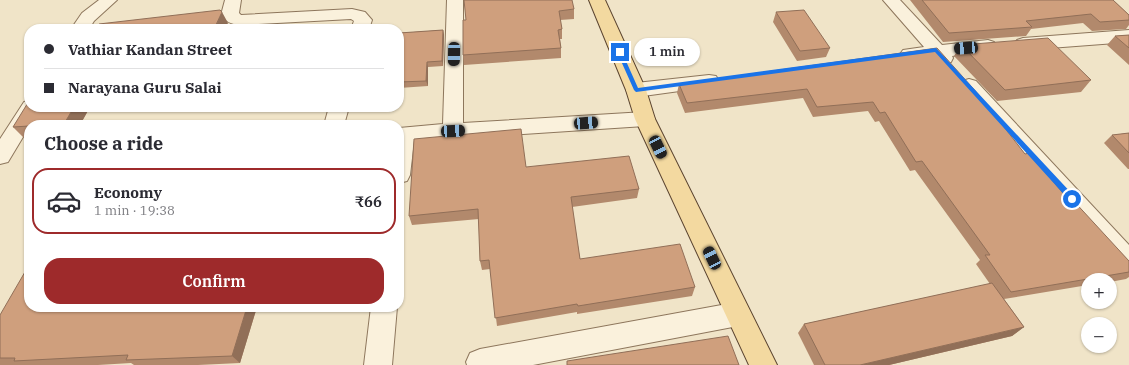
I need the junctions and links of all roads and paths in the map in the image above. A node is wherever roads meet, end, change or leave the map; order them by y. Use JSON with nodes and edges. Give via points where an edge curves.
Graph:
{"nodes":[{"id":1,"x":109,"y":0,"type":"edge"},
{"id":2,"x":233,"y":0,"type":"edge"},
{"id":3,"x":455,"y":0,"type":"edge"},
{"id":4,"x":597,"y":0,"type":"edge"},
{"id":5,"x":891,"y":0,"type":"edge"},
{"id":6,"x":83,"y":24,"type":"edge"},
{"id":7,"x":362,"y":24,"type":"edge"},
{"id":8,"x":1129,"y":36,"type":"edge"},
{"id":9,"x":936,"y":50,"type":"junction"},
{"id":10,"x":889,"y":56,"type":"edge"},
{"id":11,"x":723,"y":79,"type":"edge"},
{"id":12,"x":636,"y":90,"type":"junction"},
{"id":13,"x":28,"y":112,"type":"edge"},
{"id":14,"x":645,"y":119,"type":"junction"},
{"id":15,"x":453,"y":131,"type":"junction"},
{"id":16,"x":404,"y":134,"type":"edge"},
{"id":17,"x":0,"y":156,"type":"edge"},
{"id":18,"x":1124,"y":249,"type":"edge"},
{"id":19,"x":383,"y":312,"type":"edge"},
{"id":20,"x":738,"y":314,"type":"junction"},
{"id":21,"x":378,"y":365,"type":"edge"},
{"id":22,"x":481,"y":365,"type":"edge"},
{"id":23,"x":763,"y":365,"type":"edge"}],
"edges":[{"from":1,"to":6,"type":"street"},
{"from":2,"to":7,"type":"street","via":[[230,14],[238,20],[352,14],[363,20]]},
{"from":3,"to":15,"type":"street"},
{"from":4,"to":12,"type":"main road"},
{"from":5,"to":9,"type":"street"},
{"from":8,"to":9,"type":"street"},
{"from":9,"to":10,"type":"street"},
{"from":9,"to":18,"type":"street"},
{"from":11,"to":12,"type":"street"},
{"from":12,"to":14,"type":"main road"},
{"from":13,"to":17,"type":"street"},
{"from":14,"to":15,"type":"street"},
{"from":14,"to":20,"type":"main road"},
{"from":15,"to":16,"type":"street"},
{"from":19,"to":21,"type":"street"},
{"from":20,"to":22,"type":"street","via":[[480,362]]},
{"from":20,"to":23,"type":"main road"}]}
